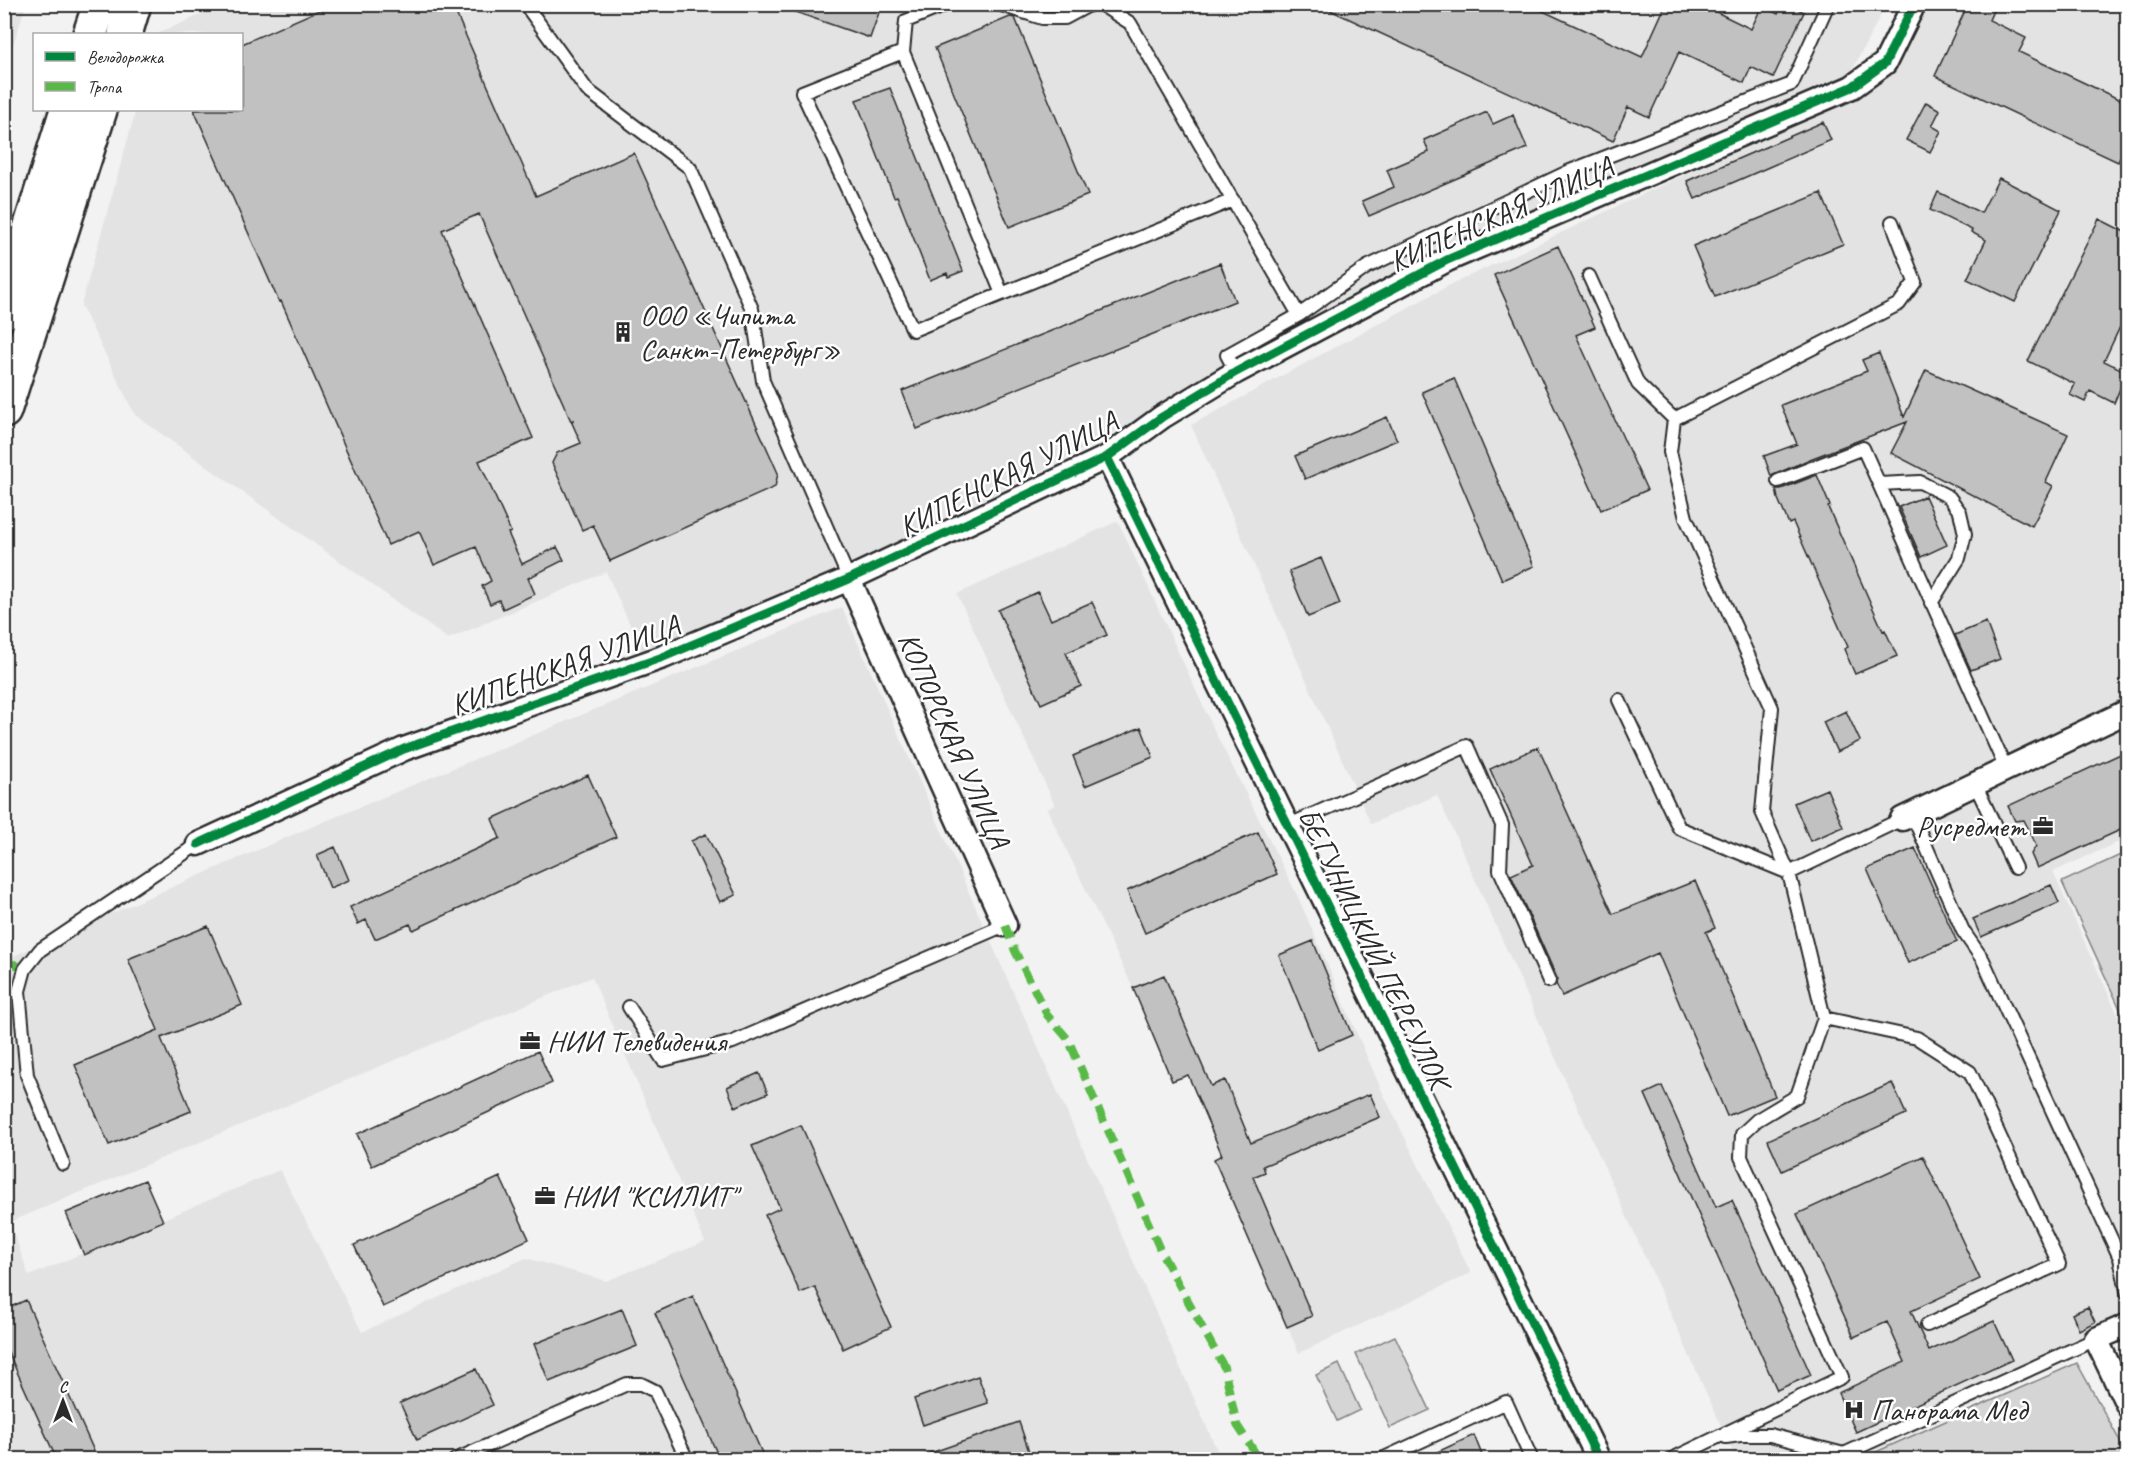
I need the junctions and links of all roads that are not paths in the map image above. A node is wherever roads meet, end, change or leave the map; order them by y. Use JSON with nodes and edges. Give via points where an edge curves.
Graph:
{"nodes":[{"id":1,"x":100,"y":4,"type":"edge"},
{"id":2,"x":134,"y":4,"type":"edge"},
{"id":3,"x":525,"y":4,"type":"edge"},
{"id":4,"x":948,"y":4,"type":"edge"},
{"id":5,"x":998,"y":4,"type":"edge"},
{"id":6,"x":1091,"y":4,"type":"edge"},
{"id":7,"x":1100,"y":4,"type":"edge"},
{"id":8,"x":1828,"y":4,"type":"edge"},
{"id":9,"x":1914,"y":4,"type":"edge"},
{"id":10,"x":90,"y":33,"type":"edge"},
{"id":11,"x":124,"y":33,"type":"edge"},
{"id":12,"x":903,"y":52,"type":"junction"},
{"id":13,"x":67,"y":111,"type":"edge"},
{"id":14,"x":100,"y":111,"type":"edge"},
{"id":15,"x":1233,"y":200,"type":"junction"},
{"id":16,"x":1892,"y":222,"type":"dead end"},
{"id":17,"x":1589,"y":276,"type":"dead end"},
{"id":18,"x":1002,"y":294,"type":"junction"},
{"id":19,"x":4,"y":312,"type":"edge"},
{"id":20,"x":1299,"y":315,"type":"junction"},
{"id":21,"x":1236,"y":372,"type":"junction"},
{"id":22,"x":4,"y":411,"type":"edge"},
{"id":23,"x":1674,"y":419,"type":"junction"},
{"id":24,"x":1107,"y":457,"type":"junction"},
{"id":25,"x":1778,"y":481,"type":"dead end"},
{"id":26,"x":1879,"y":484,"type":"junction"},
{"id":27,"x":849,"y":579,"type":"junction"},
{"id":28,"x":1931,"y":603,"type":"junction"},
{"id":29,"x":1619,"y":700,"type":"dead end"},
{"id":30,"x":2127,"y":711,"type":"edge"},
{"id":31,"x":2006,"y":769,"type":"junction"},
{"id":32,"x":1975,"y":784,"type":"junction"},
{"id":33,"x":1907,"y":817,"type":"junction"},
{"id":34,"x":1287,"y":826,"type":"junction"},
{"id":35,"x":198,"y":843,"type":"joint"},
{"id":36,"x":2015,"y":868,"type":"dead end"},
{"id":37,"x":1790,"y":873,"type":"junction"},
{"id":38,"x":1005,"y":925,"type":"joint"},
{"id":39,"x":1549,"y":981,"type":"dead end"},
{"id":40,"x":629,"y":1007,"type":"dead end"},
{"id":41,"x":1824,"y":1018,"type":"junction"},
{"id":42,"x":63,"y":1164,"type":"dead end"},
{"id":43,"x":2127,"y":1295,"type":"edge"},
{"id":44,"x":1927,"y":1325,"type":"dead end"},
{"id":45,"x":2127,"y":1325,"type":"edge"},
{"id":46,"x":2096,"y":1339,"type":"junction"},
{"id":47,"x":2127,"y":1406,"type":"edge"},
{"id":48,"x":1714,"y":1438,"type":"junction"},
{"id":49,"x":455,"y":1460,"type":"edge"},
{"id":50,"x":687,"y":1460,"type":"edge"},
{"id":51,"x":1380,"y":1460,"type":"edge"},
{"id":52,"x":1532,"y":1460,"type":"edge"},
{"id":53,"x":1599,"y":1460,"type":"edge"},
{"id":54,"x":1670,"y":1460,"type":"edge"}],
"edges":[{"from":1,"to":10,"type":"highway"},
{"from":2,"to":11,"type":"highway"},
{"from":3,"to":27,"type":"lane","via":[[587,90],[690,168],[752,309],[763,381]]},
{"from":4,"to":12,"type":"lane","via":[[906,21]]},
{"from":5,"to":6,"type":"lane","via":[[1042,18],[1065,18]]},
{"from":7,"to":15,"type":"lane","via":[[1130,23]]},
{"from":8,"to":20,"type":"lane","via":[[1792,84],[1559,176],[1368,267]]},
{"from":9,"to":21,"type":"street","name":"КИПЕНСКАЯ УЛИЦА","via":[[1886,63],[1852,87],[1446,260]]},
{"from":12,"to":18,"type":"lane"},
{"from":12,"to":18,"type":"lane","via":[[802,92],[913,330]]},
{"from":13,"to":19,"type":"highway"},
{"from":14,"to":22,"type":"highway"},
{"from":15,"to":18,"type":"lane"},
{"from":15,"to":20,"type":"lane"},
{"from":16,"to":23,"type":"lane","via":[[1915,282],[1899,304]]},
{"from":17,"to":23,"type":"lane","via":[[1638,384]]},
{"from":20,"to":21,"type":"lane","via":[[1227,355]]},
{"from":21,"to":24,"type":"street","name":"КИПЕНСКАЯ УЛИЦА","via":[[1162,417]]},
{"from":23,"to":37,"type":"lane","via":[[1670,452],[1686,518],[1772,708],[1762,812]]},
{"from":24,"to":27,"type":"street","name":"КИПЕНСКАЯ УЛИЦА"},
{"from":24,"to":34,"type":"street","name":"БЕГУНИЦКИЙ ПЕРЕУЛОК"},
{"from":25,"to":26,"type":"lane","via":[[1863,448]]},
{"from":26,"to":28,"type":"lane"},
{"from":26,"to":28,"type":"lane","via":[[1920,483],[1949,497],[1960,512],[1965,534],[1959,558]]},
{"from":27,"to":35,"type":"street","name":"КИПЕНСКАЯ УЛИЦА","via":[[663,657],[404,749]]},
{"from":27,"to":38,"type":"street","name":"КОПОРСКАЯ УЛИЦА"},
{"from":28,"to":31,"type":"lane"},
{"from":29,"to":37,"type":"lane","via":[[1678,828]]},
{"from":30,"to":31,"type":"street"},
{"from":31,"to":32,"type":"street"},
{"from":32,"to":33,"type":"street"},
{"from":32,"to":36,"type":"lane"},
{"from":33,"to":37,"type":"lane"},
{"from":33,"to":43,"type":"lane","via":[[1963,931],[1983,960],[2120,1258]]},
{"from":34,"to":39,"type":"lane","via":[[1467,746],[1502,825],[1500,870]]},
{"from":34,"to":53,"type":"street","name":"БЕГУНИЦКИЙ ПЕРЕУЛОК"},
{"from":35,"to":42,"type":"lane","via":[[40,950],[25,969],[19,991],[27,1075]]},
{"from":37,"to":41,"type":"lane"},
{"from":38,"to":40,"type":"lane","via":[[733,1042],[663,1060]]},
{"from":41,"to":44,"type":"lane","via":[[1917,1038],[1970,1072],[2059,1264]]},
{"from":41,"to":48,"type":"lane","via":[[1797,1096],[1742,1134],[1741,1157],[1842,1377]]},
{"from":45,"to":46,"type":"street"},
{"from":46,"to":47,"type":"street"},
{"from":46,"to":48,"type":"lane","via":[[1844,1454],[1770,1436]]},
{"from":48,"to":54,"type":"lane"},
{"from":49,"to":50,"type":"lane","via":[[627,1384],[641,1384],[655,1392]]},
{"from":51,"to":52,"type":"lane","via":[[1506,1402]]}]}
